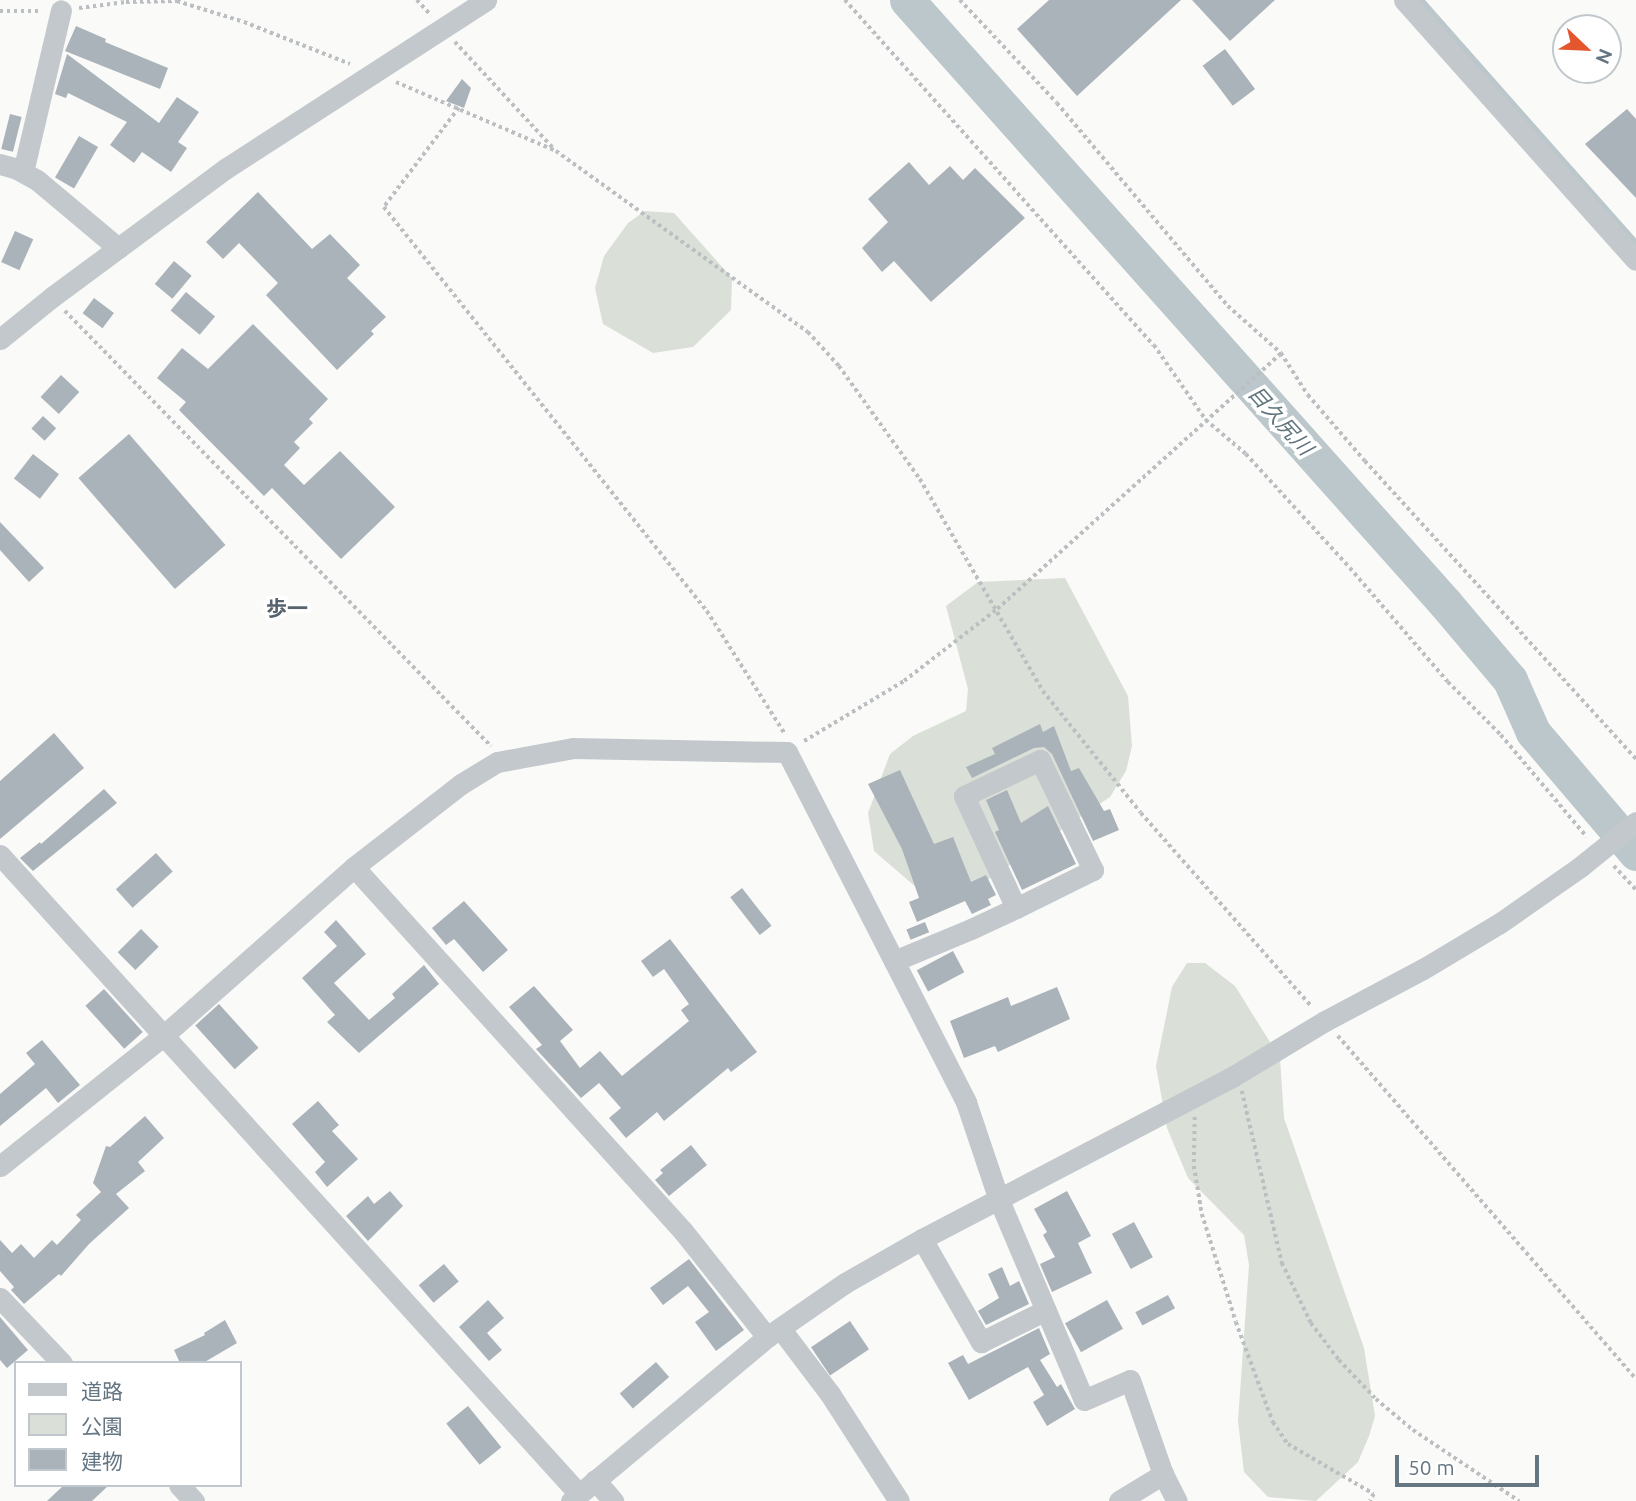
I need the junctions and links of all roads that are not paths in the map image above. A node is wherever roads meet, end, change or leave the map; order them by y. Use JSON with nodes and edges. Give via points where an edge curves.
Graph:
{"nodes":[{"id":1,"x":486,"y":0,"type":"edge"},
{"id":2,"x":1404,"y":0,"type":"edge"},
{"id":3,"x":61,"y":10,"type":"road end"},
{"id":4,"x":0,"y":164,"type":"edge"},
{"id":5,"x":23,"y":172,"type":"junction"},
{"id":6,"x":118,"y":248,"type":"junction"},
{"id":7,"x":1636,"y":260,"type":"edge"},
{"id":8,"x":0,"y":339,"type":"edge"},
{"id":9,"x":1636,"y":822,"type":"edge"},
{"id":10,"x":0,"y":855,"type":"edge"},
{"id":11,"x":354,"y":867,"type":"junction"},
{"id":12,"x":1016,"y":908,"type":"junction"},
{"id":13,"x":894,"y":961,"type":"junction"},
{"id":14,"x":163,"y":1036,"type":"junction"},
{"id":15,"x":0,"y":1166,"type":"edge"},
{"id":16,"x":999,"y":1200,"type":"junction"},
{"id":17,"x":922,"y":1238,"type":"junction"},
{"id":18,"x":0,"y":1298,"type":"edge"},
{"id":19,"x":1046,"y":1310,"type":"junction"},
{"id":20,"x":774,"y":1332,"type":"junction"},
{"id":21,"x":60,"y":1361,"type":"edge"},
{"id":22,"x":1163,"y":1474,"type":"junction"},
{"id":23,"x":595,"y":1480,"type":"junction"},
{"id":24,"x":181,"y":1487,"type":"edge"},
{"id":25,"x":575,"y":1498,"type":"edge"},
{"id":26,"x":194,"y":1501,"type":"edge"},
{"id":27,"x":613,"y":1501,"type":"edge"},
{"id":28,"x":899,"y":1501,"type":"edge"},
{"id":29,"x":1119,"y":1501,"type":"edge"},
{"id":30,"x":1177,"y":1501,"type":"edge"}],
"edges":[{"from":1,"to":6,"type":"street","via":[[225,169]]},
{"from":2,"to":7,"type":"street"},
{"from":3,"to":5,"type":"street"},
{"from":4,"to":5,"type":"street"},
{"from":5,"to":6,"type":"street","via":[[73,207]]},
{"from":6,"to":8,"type":"street"},
{"from":9,"to":16,"type":"street","via":[[1500,923],[1423,969]]},
{"from":10,"to":14,"type":"street"},
{"from":11,"to":13,"type":"street","via":[[461,784],[497,762],[573,748],[790,749]]},
{"from":11,"to":14,"type":"street"},
{"from":11,"to":20,"type":"street"},
{"from":12,"to":12,"type":"street","via":[[1093,870],[1040,760],[964,796]]},
{"from":12,"to":13,"type":"street"},
{"from":13,"to":16,"type":"street","via":[[966,1102]]},
{"from":14,"to":15,"type":"street"},
{"from":14,"to":25,"type":"street","via":[[435,1333]]},
{"from":16,"to":17,"type":"street"},
{"from":16,"to":19,"type":"street"},
{"from":17,"to":19,"type":"street","via":[[981,1342]]},
{"from":17,"to":20,"type":"street"},
{"from":18,"to":21,"type":"street"},
{"from":19,"to":22,"type":"street","via":[[1084,1400],[1130,1380]]},
{"from":20,"to":23,"type":"street"},
{"from":20,"to":28,"type":"street","via":[[830,1394]]},
{"from":22,"to":29,"type":"street"},
{"from":22,"to":30,"type":"street"},
{"from":23,"to":25,"type":"street"},
{"from":23,"to":27,"type":"street"},
{"from":24,"to":26,"type":"street"}]}
